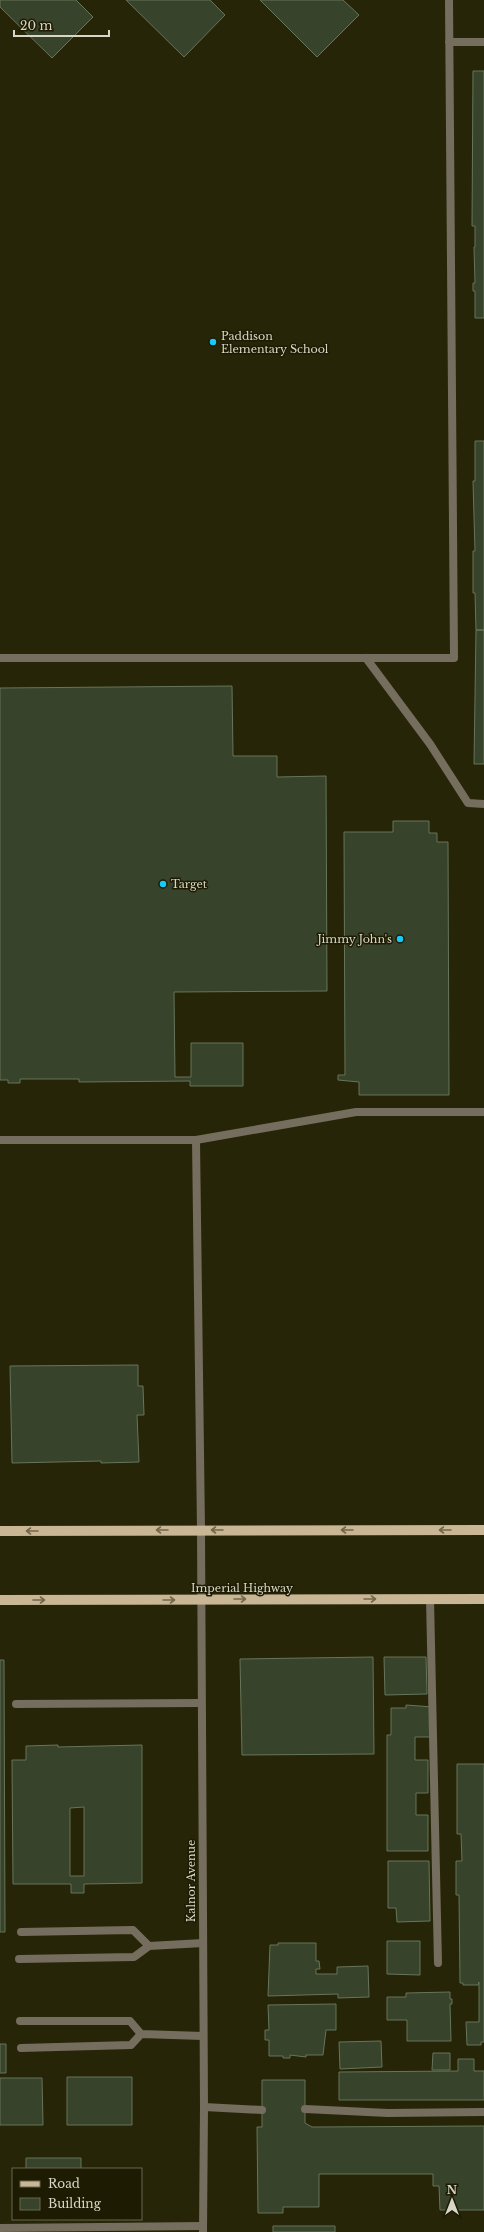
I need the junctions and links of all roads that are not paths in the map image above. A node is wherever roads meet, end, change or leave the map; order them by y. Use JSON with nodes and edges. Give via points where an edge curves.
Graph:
{"nodes":[{"id":1,"x":449,"y":0,"type":"edge"},
{"id":2,"x":449,"y":42,"type":"junction"},
{"id":3,"x":484,"y":42,"type":"edge"},
{"id":4,"x":0,"y":658,"type":"edge"},
{"id":5,"x":366,"y":658,"type":"junction"},
{"id":6,"x":484,"y":804,"type":"edge"},
{"id":7,"x":484,"y":1112,"type":"edge"},
{"id":8,"x":0,"y":1140,"type":"edge"},
{"id":9,"x":196,"y":1140,"type":"junction"},
{"id":10,"x":201,"y":1530,"type":"junction"},
{"id":11,"x":484,"y":1530,"type":"edge"},
{"id":12,"x":0,"y":1531,"type":"edge"},
{"id":13,"x":430,"y":1599,"type":"junction"},
{"id":14,"x":484,"y":1599,"type":"edge"},
{"id":15,"x":0,"y":1600,"type":"edge"},
{"id":16,"x":201,"y":1600,"type":"junction"},
{"id":17,"x":201,"y":1703,"type":"junction"},
{"id":18,"x":16,"y":1704,"type":"dead end"},
{"id":19,"x":21,"y":1932,"type":"dead end"},
{"id":20,"x":203,"y":1943,"type":"junction"},
{"id":21,"x":149,"y":1946,"type":"junction"},
{"id":22,"x":20,"y":1959,"type":"dead end"},
{"id":23,"x":438,"y":1963,"type":"dead end"},
{"id":24,"x":20,"y":2021,"type":"dead end"},
{"id":25,"x":141,"y":2034,"type":"junction"},
{"id":26,"x":203,"y":2036,"type":"junction"},
{"id":27,"x":21,"y":2048,"type":"dead end"},
{"id":28,"x":204,"y":2107,"type":"junction"},
{"id":29,"x":305,"y":2109,"type":"dead end"},
{"id":30,"x":262,"y":2110,"type":"dead end"},
{"id":31,"x":484,"y":2112,"type":"edge"},
{"id":32,"x":0,"y":2228,"type":"edge"},
{"id":33,"x":203,"y":2229,"type":"edge"}],
"edges":[{"from":1,"to":2,"type":"street"},
{"from":2,"to":3,"type":"street"},
{"from":2,"to":5,"type":"street","via":[[454,658]]},
{"from":4,"to":5,"type":"street"},
{"from":5,"to":6,"type":"street","via":[[430,744],[468,803]]},
{"from":7,"to":9,"type":"street","via":[[356,1112]]},
{"from":8,"to":9,"type":"street"},
{"from":9,"to":10,"type":"street","name":"Kalnor Avenue"},
{"from":11,"to":10,"type":"main road","one_way":true},
{"from":10,"to":12,"type":"main road","one_way":true},
{"from":10,"to":16,"type":"street","name":"Kalnor Avenue"},
{"from":13,"to":14,"type":"main road","name":"Imperial Highway"},
{"from":16,"to":13,"type":"main road","name":"Imperial Highway","one_way":true},
{"from":13,"to":23,"type":"street"},
{"from":15,"to":16,"type":"main road","name":"Imperial Highway","one_way":true},
{"from":16,"to":17,"type":"street","name":"Kalnor Avenue"},
{"from":17,"to":18,"type":"street"},
{"from":17,"to":20,"type":"street","name":"Kalnor Avenue"},
{"from":19,"to":21,"type":"street","via":[[133,1930]]},
{"from":20,"to":21,"type":"street"},
{"from":20,"to":26,"type":"street","name":"Kalnor Avenue"},
{"from":21,"to":22,"type":"street","via":[[134,1957]]},
{"from":24,"to":25,"type":"street","via":[[130,2021]]},
{"from":25,"to":26,"type":"street"},
{"from":25,"to":27,"type":"street","via":[[131,2045]]},
{"from":26,"to":28,"type":"street","name":"Kalnor Avenue"},
{"from":28,"to":30,"type":"street"},
{"from":28,"to":33,"type":"street","name":"Kalnor Avenue"},
{"from":29,"to":31,"type":"street","via":[[388,2113]]},
{"from":32,"to":33,"type":"street"}]}
